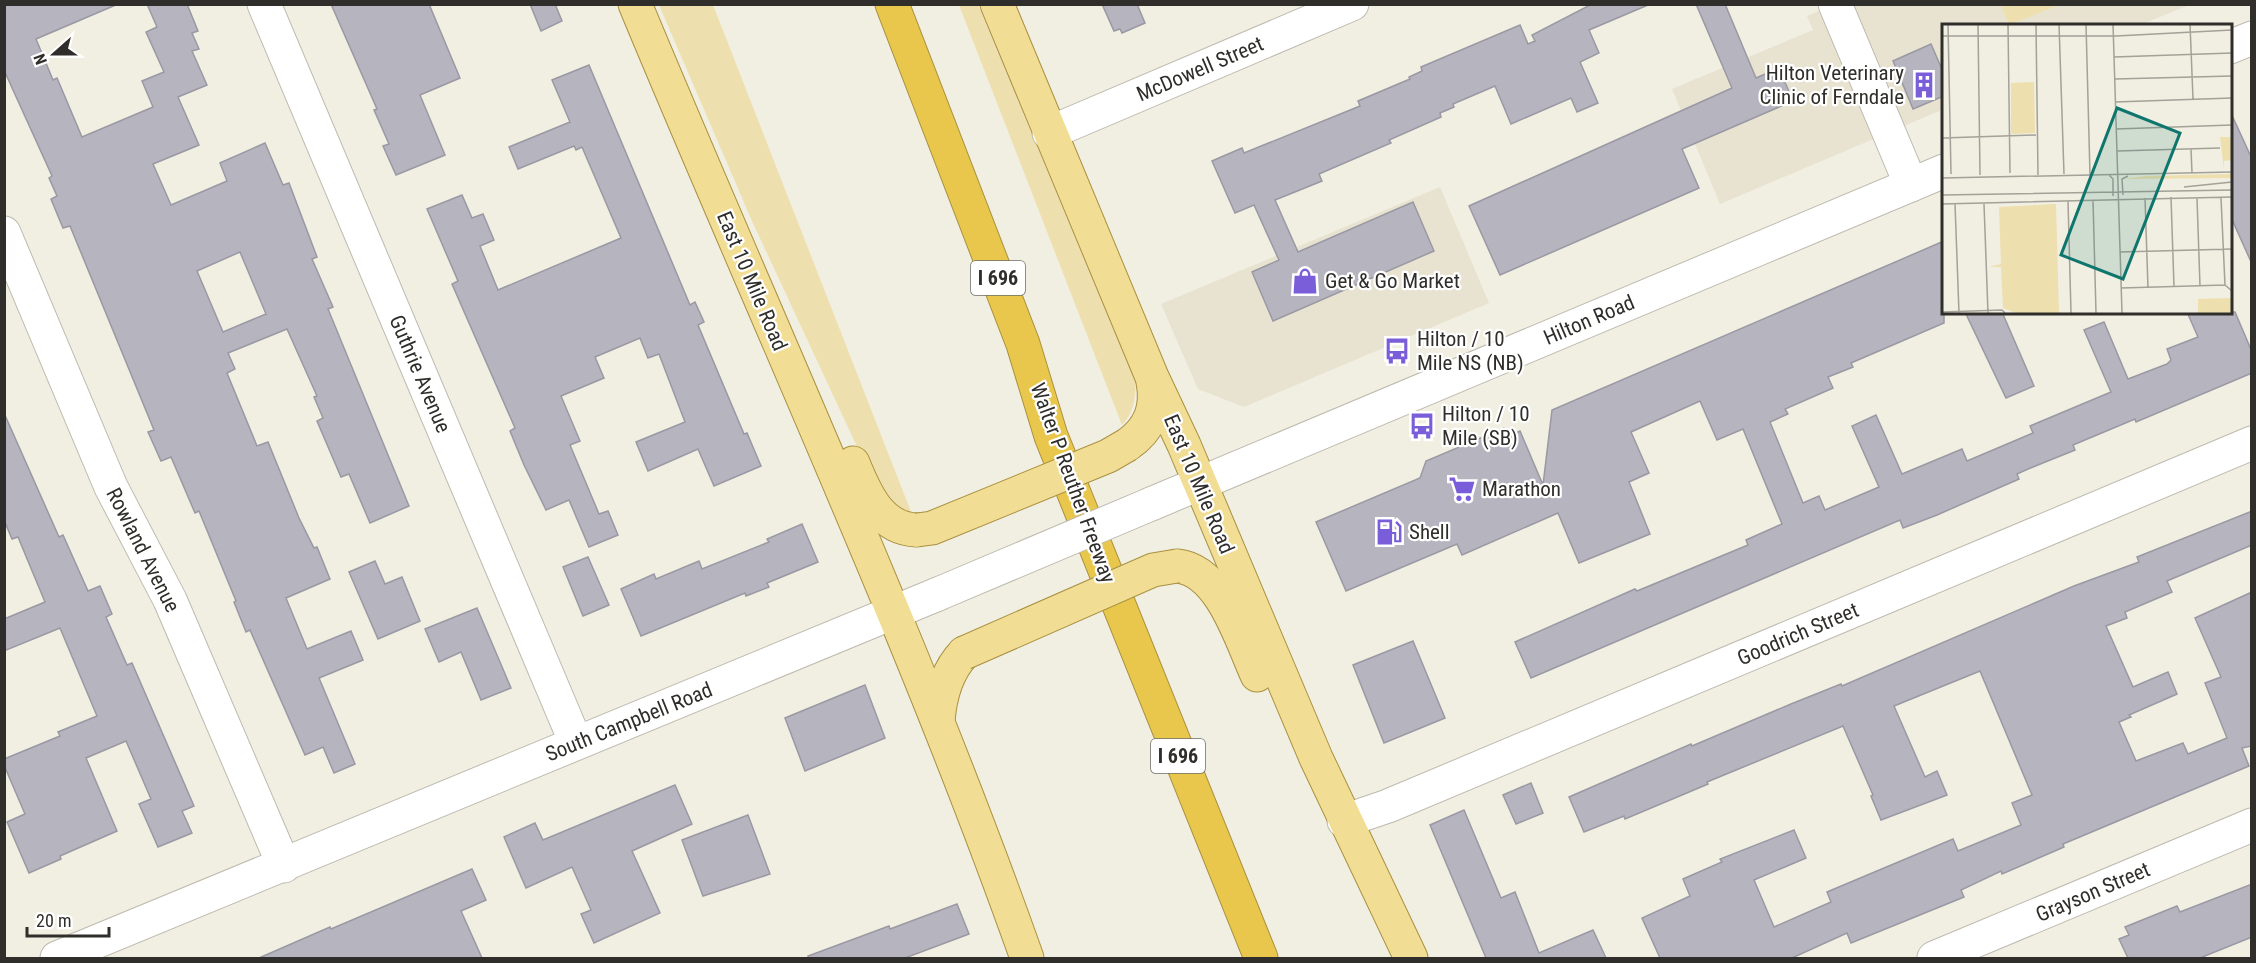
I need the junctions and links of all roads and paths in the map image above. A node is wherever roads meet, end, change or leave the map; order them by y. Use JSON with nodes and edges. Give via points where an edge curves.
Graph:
{"nodes":[{"id":1,"x":264,"y":4,"type":"edge"},
{"id":2,"x":635,"y":4,"type":"edge"},
{"id":3,"x":997,"y":4,"type":"edge"},
{"id":4,"x":1352,"y":4,"type":"edge"},
{"id":5,"x":1835,"y":4,"type":"edge"},
{"id":6,"x":893,"y":7,"type":"edge"},
{"id":7,"x":2252,"y":38,"type":"edge"},
{"id":8,"x":2232,"y":46,"type":"edge"},
{"id":9,"x":1049,"y":134,"type":"junction"},
{"id":10,"x":1942,"y":172,"type":"edge"},
{"id":11,"x":1911,"y":185,"type":"junction"},
{"id":12,"x":4,"y":234,"type":"edge"},
{"id":13,"x":734,"y":239,"type":"junction"},
{"id":14,"x":1152,"y":377,"type":"junction"},
{"id":15,"x":2252,"y":444,"type":"edge"},
{"id":16,"x":1200,"y":484,"type":"junction"},
{"id":17,"x":894,"y":613,"type":"junction"},
{"id":18,"x":938,"y":721,"type":"junction"},
{"id":19,"x":576,"y":743,"type":"junction"},
{"id":20,"x":1344,"y":821,"type":"junction"},
{"id":21,"x":2252,"y":825,"type":"edge"},
{"id":22,"x":284,"y":866,"type":"junction"},
{"id":23,"x":57,"y":958,"type":"edge"},
{"id":24,"x":1027,"y":958,"type":"edge"},
{"id":25,"x":1261,"y":958,"type":"edge"},
{"id":26,"x":1411,"y":958,"type":"edge"},
{"id":27,"x":1934,"y":958,"type":"edge"}],
"edges":[{"from":1,"to":19,"type":"street","name":"Guthrie Avenue"},
{"from":2,"to":13,"type":"main road","name":"East 10 Mile Road"},
{"from":3,"to":9,"type":"main road","name":"East 10 Mile Road"},
{"from":4,"to":9,"type":"street","name":"McDowell Street"},
{"from":5,"to":11,"type":"street"},
{"from":6,"to":25,"type":"highway","name":"Walter P Reuther Freeway","number":"I 696","via":[[1023,344],[1052,436]]},
{"from":7,"to":8,"type":"street"},
{"from":9,"to":14,"type":"main road","name":"East 10 Mile Road"},
{"from":10,"to":11,"type":"street","name":"Hilton Road"},
{"from":11,"to":16,"type":"street","name":"Hilton Road"},
{"from":12,"to":22,"type":"street","name":"Rowland Avenue","via":[[111,487],[170,600]]},
{"from":13,"to":14,"type":"main road","bridge":true,"via":[[836,422],[868,496],[893,524],[907,530],[932,528],[1127,445],[1145,429],[1155,407]]},
{"from":13,"to":17,"type":"main road","name":"East 10 Mile Road"},
{"from":14,"to":16,"type":"main road","name":"East 10 Mile Road"},
{"from":15,"to":20,"type":"street","name":"Goodrich Street"},
{"from":16,"to":17,"type":"street","name":"South Campbell Road","bridge":true},
{"from":16,"to":20,"type":"main road","name":"East 10 Mile Road"},
{"from":17,"to":18,"type":"main road","name":"East 10 Mile Road"},
{"from":17,"to":19,"type":"street","name":"South Campbell Road"},
{"from":18,"to":20,"type":"main road","bridge":true,"via":[[946,681],[964,653],[1153,570],[1177,566],[1196,571],[1213,585],[1270,704]]},
{"from":18,"to":24,"type":"main road","name":"East 10 Mile Road"},
{"from":19,"to":22,"type":"street","name":"South Campbell Road"},
{"from":20,"to":26,"type":"main road","name":"East 10 Mile Road"},
{"from":21,"to":27,"type":"street","name":"Grayson Street"},
{"from":22,"to":23,"type":"street","name":"South Campbell Road"}]}
